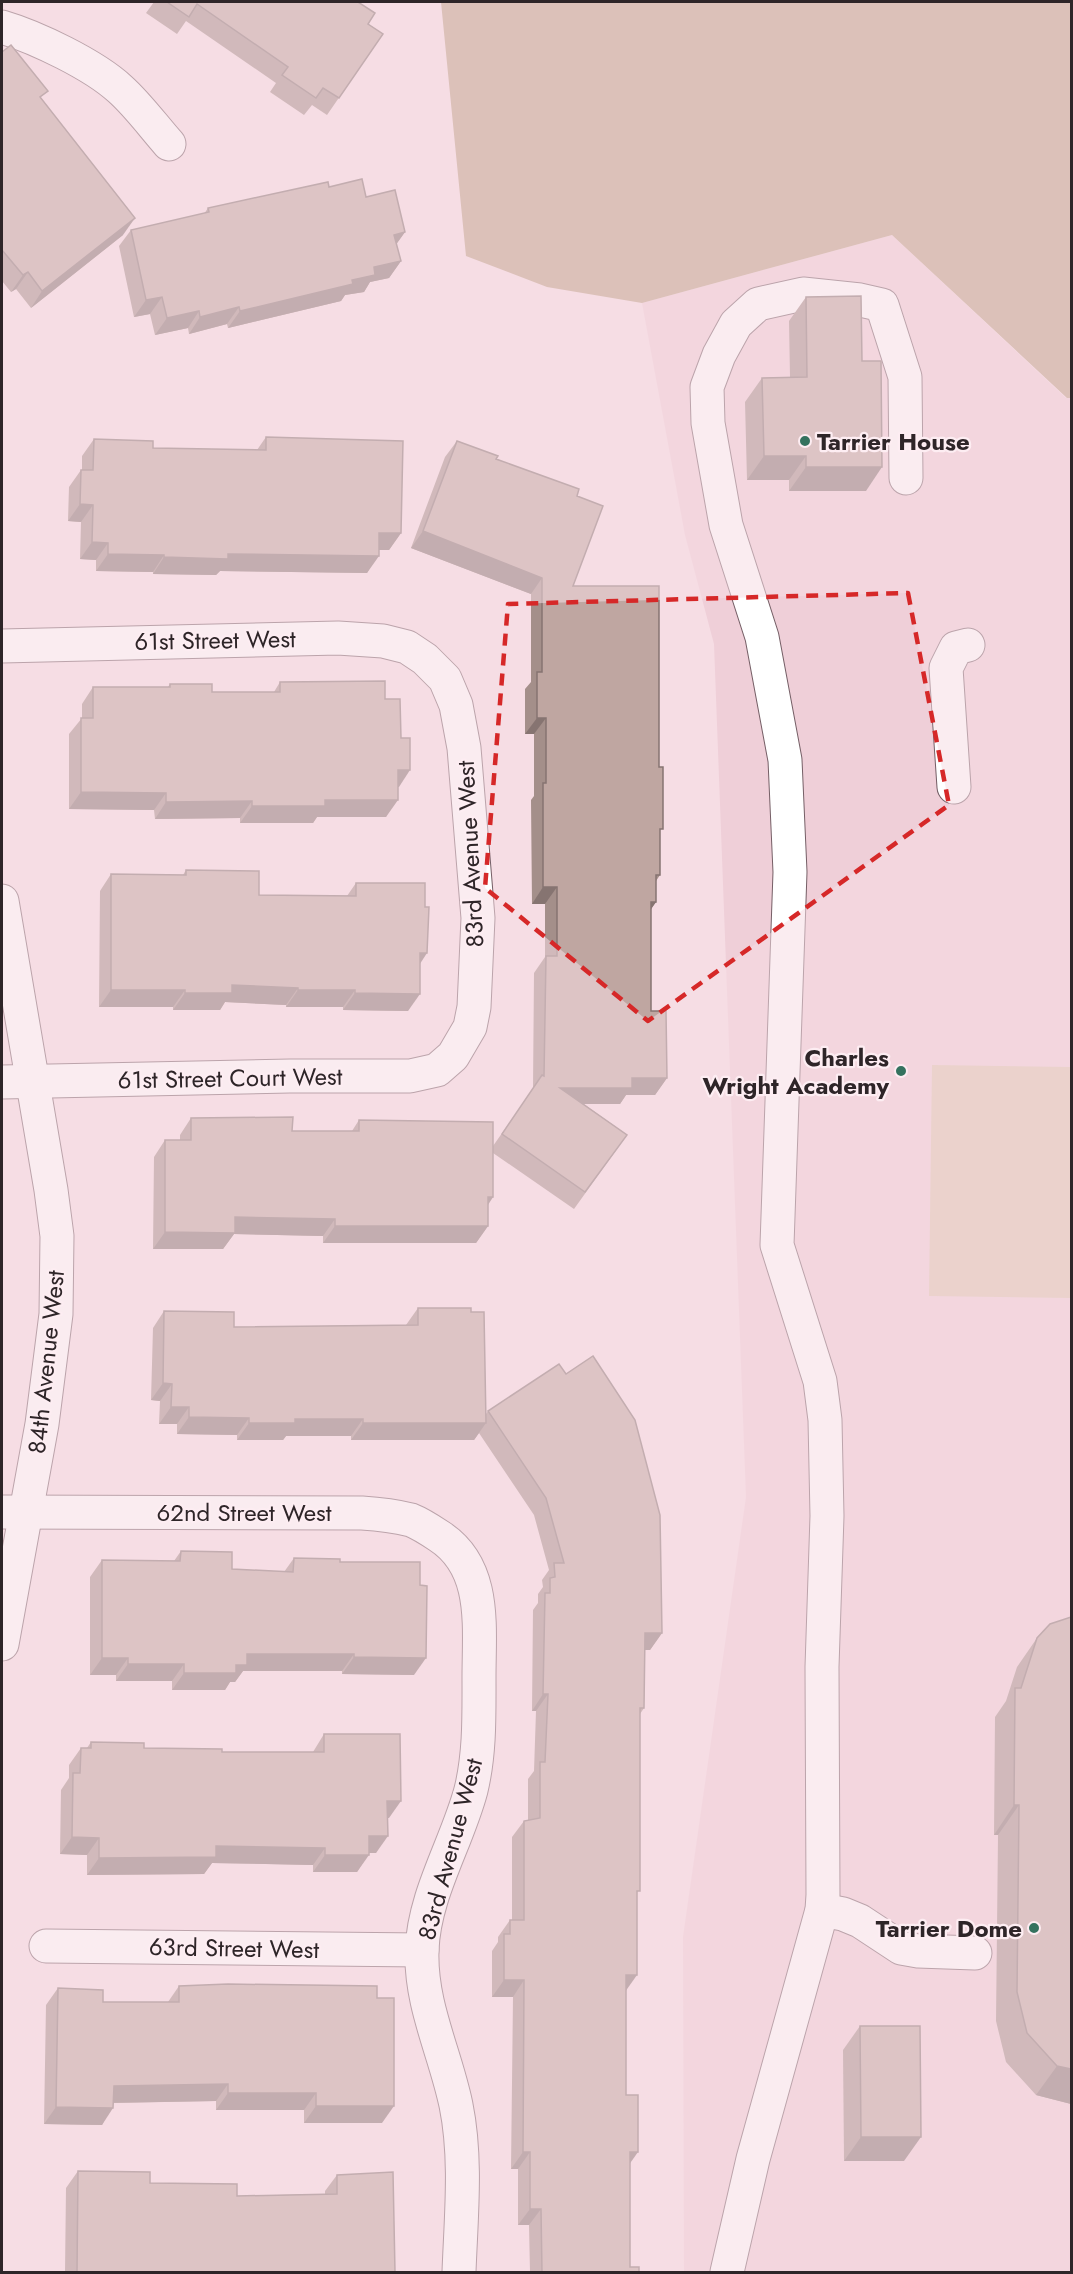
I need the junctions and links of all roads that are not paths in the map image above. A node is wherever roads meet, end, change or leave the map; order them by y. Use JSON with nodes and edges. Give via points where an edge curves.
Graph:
{"nodes":[{"id":1,"x":2,"y":27,"type":"edge"},
{"id":2,"x":169,"y":144,"type":"dead end"},
{"id":3,"x":906,"y":478,"type":"dead end"},
{"id":4,"x":968,"y":645,"type":"dead end"},
{"id":5,"x":2,"y":646,"type":"edge"},
{"id":6,"x":425,"y":659,"type":"joint"},
{"id":7,"x":954,"y":787,"type":"dead end"},
{"id":8,"x":2,"y":901,"type":"edge"},
{"id":9,"x":453,"y":1056,"type":"joint"},
{"id":10,"x":16,"y":1081,"type":"edge"},
{"id":11,"x":14,"y":1512,"type":"edge"},
{"id":12,"x":469,"y":1567,"type":"joint"},
{"id":13,"x":2,"y":1644,"type":"edge"},
{"id":14,"x":822,"y":1910,"type":"junction"},
{"id":15,"x":46,"y":1946,"type":"dead end"},
{"id":16,"x":422,"y":1950,"type":"junction"},
{"id":17,"x":975,"y":1953,"type":"dead end"},
{"id":18,"x":459,"y":2272,"type":"edge"},
{"id":19,"x":727,"y":2272,"type":"edge"}],
"edges":[{"from":1,"to":2,"type":"street","via":[[76,59],[120,88]]},
{"from":3,"to":14,"type":"street","via":[[905,377],[882,305],[803,294],[758,304],[736,324],[707,387],[708,423],[726,525],[762,637],[785,760],[790,872],[777,1245],[820,1381],[825,1420]]},
{"from":4,"to":7,"type":"street","via":[[956,648],[946,669]]},
{"from":5,"to":6,"type":"street","name":"61st Street West","via":[[338,638],[384,641],[407,647]]},
{"from":6,"to":9,"type":"street","name":"83rd Avenue West","via":[[444,679],[456,705],[464,748],[478,918],[474,1006],[470,1027]]},
{"from":8,"to":10,"type":"street","name":"84th Avenue West"},
{"from":9,"to":10,"type":"street","name":"61st Street Court West","via":[[437,1070],[410,1076]]},
{"from":10,"to":11,"type":"street","name":"84th Avenue West","via":[[51,1190],[58,1281],[47,1389]]},
{"from":11,"to":12,"type":"street","name":"62nd Street West","via":[[372,1514],[413,1521],[459,1554]]},
{"from":11,"to":13,"type":"street","name":"84th Avenue West"},
{"from":12,"to":16,"type":"street","name":"83rd Avenue West","via":[[479,1615],[477,1757],[465,1810],[435,1887]]},
{"from":14,"to":17,"type":"street","via":[[860,1921],[901,1948]]},
{"from":14,"to":19,"type":"street","via":[[753,2160]]},
{"from":15,"to":16,"type":"street","name":"63rd Street West"},
{"from":16,"to":18,"type":"street","name":"83rd Avenue West","via":[[426,1998],[460,2133]]}]}
